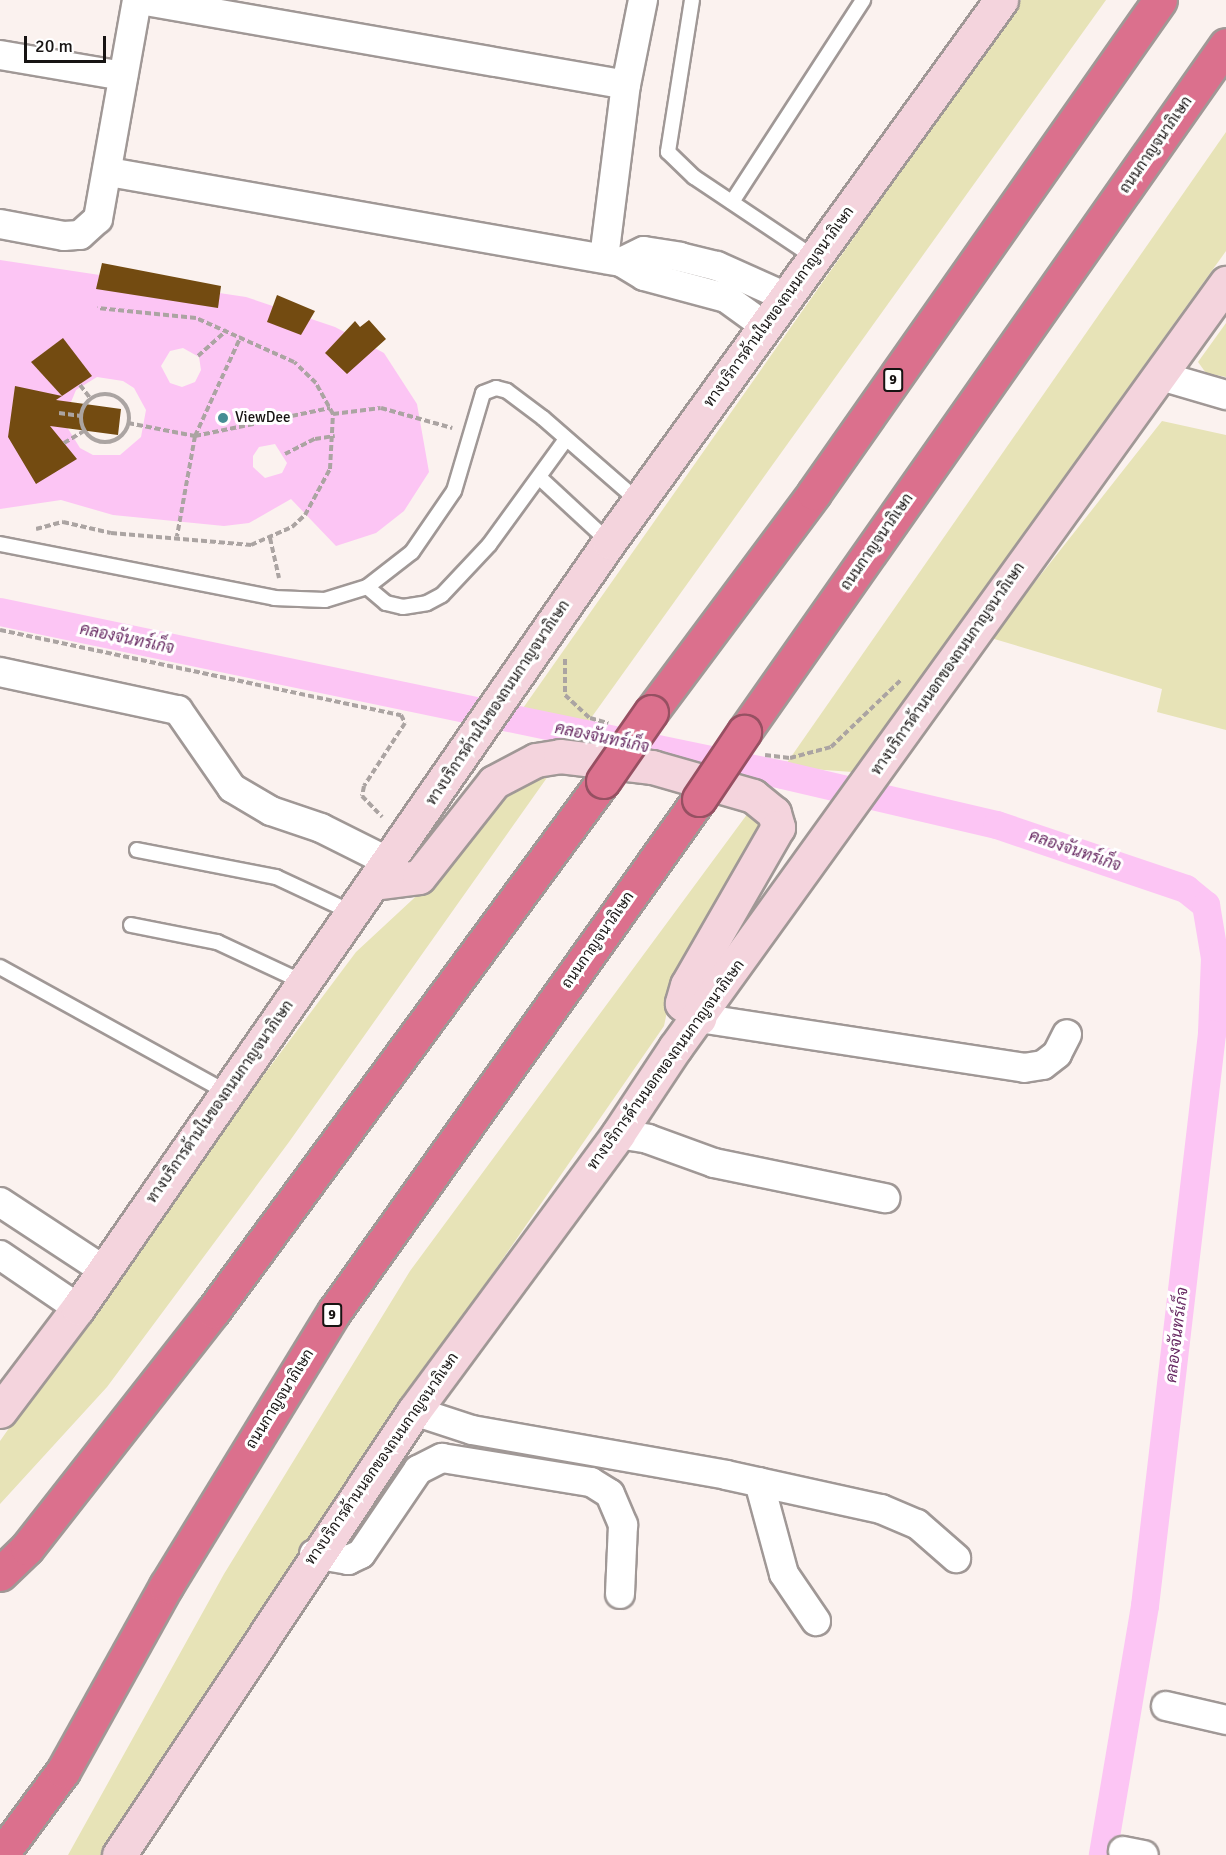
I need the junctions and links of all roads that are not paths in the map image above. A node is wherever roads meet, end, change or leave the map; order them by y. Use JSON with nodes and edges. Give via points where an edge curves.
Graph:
{"nodes":[{"id":1,"x":139,"y":0,"type":"edge"},
{"id":2,"x":643,"y":0,"type":"edge"},
{"id":3,"x":692,"y":0,"type":"edge"},
{"id":4,"x":863,"y":0,"type":"edge"},
{"id":5,"x":1160,"y":0,"type":"edge"},
{"id":6,"x":999,"y":3,"type":"edge"},
{"id":7,"x":1226,"y":45,"type":"edge"},
{"id":8,"x":0,"y":55,"type":"edge"},
{"id":9,"x":123,"y":76,"type":"junction"},
{"id":10,"x":626,"y":85,"type":"junction"},
{"id":11,"x":109,"y":172,"type":"junction"},
{"id":12,"x":732,"y":202,"type":"junction"},
{"id":13,"x":0,"y":224,"type":"edge"},
{"id":14,"x":814,"y":258,"type":"junction"},
{"id":15,"x":613,"y":260,"type":"junction"},
{"id":16,"x":1226,"y":283,"type":"edge"},
{"id":17,"x":786,"y":297,"type":"junction"},
{"id":18,"x":765,"y":326,"type":"junction"},
{"id":19,"x":1161,"y":376,"type":"junction"},
{"id":20,"x":1226,"y":395,"type":"edge"},
{"id":21,"x":566,"y":440,"type":"junction"},
{"id":22,"x":540,"y":478,"type":"junction"},
{"id":23,"x":638,"y":501,"type":"junction"},
{"id":24,"x":609,"y":542,"type":"junction"},
{"id":25,"x":0,"y":544,"type":"edge"},
{"id":26,"x":367,"y":587,"type":"junction"},
{"id":27,"x":0,"y":672,"type":"edge"},
{"id":28,"x":137,"y":850,"type":"dead end"},
{"id":29,"x":390,"y":861,"type":"junction"},
{"id":30,"x":353,"y":913,"type":"junction"},
{"id":31,"x":131,"y":925,"type":"dead end"},
{"id":32,"x":0,"y":967,"type":"edge"},
{"id":33,"x":305,"y":983,"type":"junction"},
{"id":34,"x":699,"y":1018,"type":"junction"},
{"id":35,"x":1067,"y":1034,"type":"dead end"},
{"id":36,"x":228,"y":1093,"type":"junction"},
{"id":37,"x":618,"y":1134,"type":"junction"},
{"id":38,"x":885,"y":1198,"type":"dead end"},
{"id":39,"x":0,"y":1202,"type":"edge"},
{"id":40,"x":0,"y":1255,"type":"edge"},
{"id":41,"x":102,"y":1269,"type":"junction"},
{"id":42,"x":78,"y":1308,"type":"junction"},
{"id":43,"x":0,"y":1411,"type":"edge"},
{"id":44,"x":414,"y":1411,"type":"junction"},
{"id":45,"x":759,"y":1482,"type":"junction"},
{"id":46,"x":360,"y":1488,"type":"junction"},
{"id":47,"x":393,"y":1508,"type":"junction"},
{"id":48,"x":27,"y":1548,"type":"junction"},
{"id":49,"x":314,"y":1554,"type":"junction"},
{"id":50,"x":956,"y":1558,"type":"dead end"},
{"id":51,"x":0,"y":1574,"type":"edge"},
{"id":52,"x":0,"y":1590,"type":"edge"},
{"id":53,"x":620,"y":1594,"type":"dead end"},
{"id":54,"x":816,"y":1621,"type":"dead end"},
{"id":55,"x":1167,"y":1706,"type":"dead end"},
{"id":56,"x":1226,"y":1720,"type":"edge"},
{"id":57,"x":1,"y":1855,"type":"edge"},
{"id":58,"x":119,"y":1855,"type":"edge"}],
"edges":[{"from":1,"to":9,"type":"street"},
{"from":1,"to":10,"type":"street"},
{"from":2,"to":10,"type":"street"},
{"from":3,"to":12,"type":"lane","via":[[668,152]]},
{"from":4,"to":12,"type":"lane"},
{"from":5,"to":48,"type":"highway","number":"9","bridge":true,"via":[[814,493],[603,782],[213,1311]]},
{"from":6,"to":14,"type":"main road","name":"ทางบริการด้านในของถนนกาญจนาภิเษก"},
{"from":7,"to":57,"type":"highway","name":"ถนนกาญจนาภิเษก","number":"9","bridge":true,"via":[[751,743],[699,799],[334,1312],[166,1586],[63,1771]]},
{"from":8,"to":9,"type":"street"},
{"from":9,"to":11,"type":"street"},
{"from":10,"to":15,"type":"street"},
{"from":11,"to":13,"type":"street","via":[[98,219],[80,235]]},
{"from":11,"to":15,"type":"street"},
{"from":12,"to":14,"type":"lane"},
{"from":14,"to":17,"type":"main road","name":"ทางบริการด้านในของถนนกาญจนาภิเษก"},
{"from":15,"to":17,"type":"street","via":[[644,251],[680,257],[717,266]]},
{"from":15,"to":18,"type":"street","via":[[644,276],[726,298]]},
{"from":16,"to":19,"type":"main road","name":"ทางบริการด้านนอกของถนนกาญจนาภิเษก"},
{"from":17,"to":18,"type":"main road","name":"ทางบริการด้านในของถนนกาญจนาภิเษก"},
{"from":18,"to":23,"type":"main road","name":"ทางบริการด้านในของถนนกาญจนาภิเษก"},
{"from":19,"to":20,"type":"street"},
{"from":19,"to":34,"type":"main road","name":"ทางบริการด้านนอกของถนนกาญจนาภิเษก","via":[[1104,448]]},
{"from":21,"to":22,"type":"lane"},
{"from":21,"to":23,"type":"lane"},
{"from":21,"to":26,"type":"lane","via":[[507,391],[496,388],[483,393],[454,491],[412,552]]},
{"from":22,"to":24,"type":"lane"},
{"from":22,"to":26,"type":"lane","via":[[489,545],[442,595],[428,603],[403,607],[386,603]]},
{"from":23,"to":24,"type":"main road","name":"ทางบริการด้านในของถนนกาญจนาภิเษก"},
{"from":24,"to":29,"type":"main road","name":"ทางบริการด้านในของถนนกาญจนาภิเษก"},
{"from":25,"to":26,"type":"lane","via":[[315,602]]},
{"from":27,"to":29,"type":"street","via":[[178,710],[232,788],[271,811],[321,828]]},
{"from":28,"to":30,"type":"lane","via":[[276,877]]},
{"from":29,"to":30,"type":"main road","name":"ทางบริการด้านในของถนนกาญจนาภิเษก"},
{"from":29,"to":34,"type":"main road","via":[[419,877],[494,782],[536,760],[560,756],[652,767],[753,796],[774,813],[778,827],[687,985],[682,1004]]},
{"from":30,"to":33,"type":"main road","name":"ทางบริการด้านในของถนนกาญจนาภิเษก"},
{"from":31,"to":33,"type":"lane","via":[[217,942]]},
{"from":32,"to":36,"type":"lane"},
{"from":33,"to":36,"type":"main road","name":"ทางบริการด้านในของถนนกาญจนาภิเษก"},
{"from":34,"to":35,"type":"street","via":[[1024,1068],[1043,1065],[1057,1054]]},
{"from":34,"to":37,"type":"main road","name":"ทางบริการด้านนอกของถนนกาญจนาภิเษก"},
{"from":36,"to":41,"type":"main road","name":"ทางบริการด้านในของถนนกาญจนาภิเษก"},
{"from":37,"to":38,"type":"street","via":[[648,1139],[714,1163]]},
{"from":37,"to":44,"type":"main road","name":"ทางบริการด้านนอกของถนนกาญจนาภิเษก"},
{"from":39,"to":41,"type":"street"},
{"from":40,"to":42,"type":"street"},
{"from":41,"to":42,"type":"main road","name":"ทางบริการด้านในของถนนกาญจนาภิเษก"},
{"from":42,"to":43,"type":"main road","name":"ทางบริการด้านในของถนนกาญจนาภิเษก"},
{"from":44,"to":45,"type":"street","via":[[472,1430]]},
{"from":44,"to":46,"type":"main road","name":"ทางบริการด้านนอกของถนนกาญจนาภิเษก"},
{"from":45,"to":50,"type":"street","via":[[901,1515]]},
{"from":45,"to":54,"type":"street","via":[[784,1574]]},
{"from":46,"to":47,"type":"street"},
{"from":46,"to":49,"type":"main road","name":"ทางบริการด้านนอกของถนนกาญจนาภิเษก"},
{"from":47,"to":49,"type":"street","via":[[361,1554],[348,1560]]},
{"from":47,"to":53,"type":"street","via":[[418,1470],[442,1458],[591,1482],[610,1494],[618,1506],[623,1545]]},
{"from":48,"to":51,"type":"highway","number":"9"},
{"from":48,"to":52,"type":"highway"},
{"from":49,"to":58,"type":"main road","name":"ทางบริการด้านนอกของถนนกาญจนาภิเษก"},
{"from":55,"to":56,"type":"street"}]}
